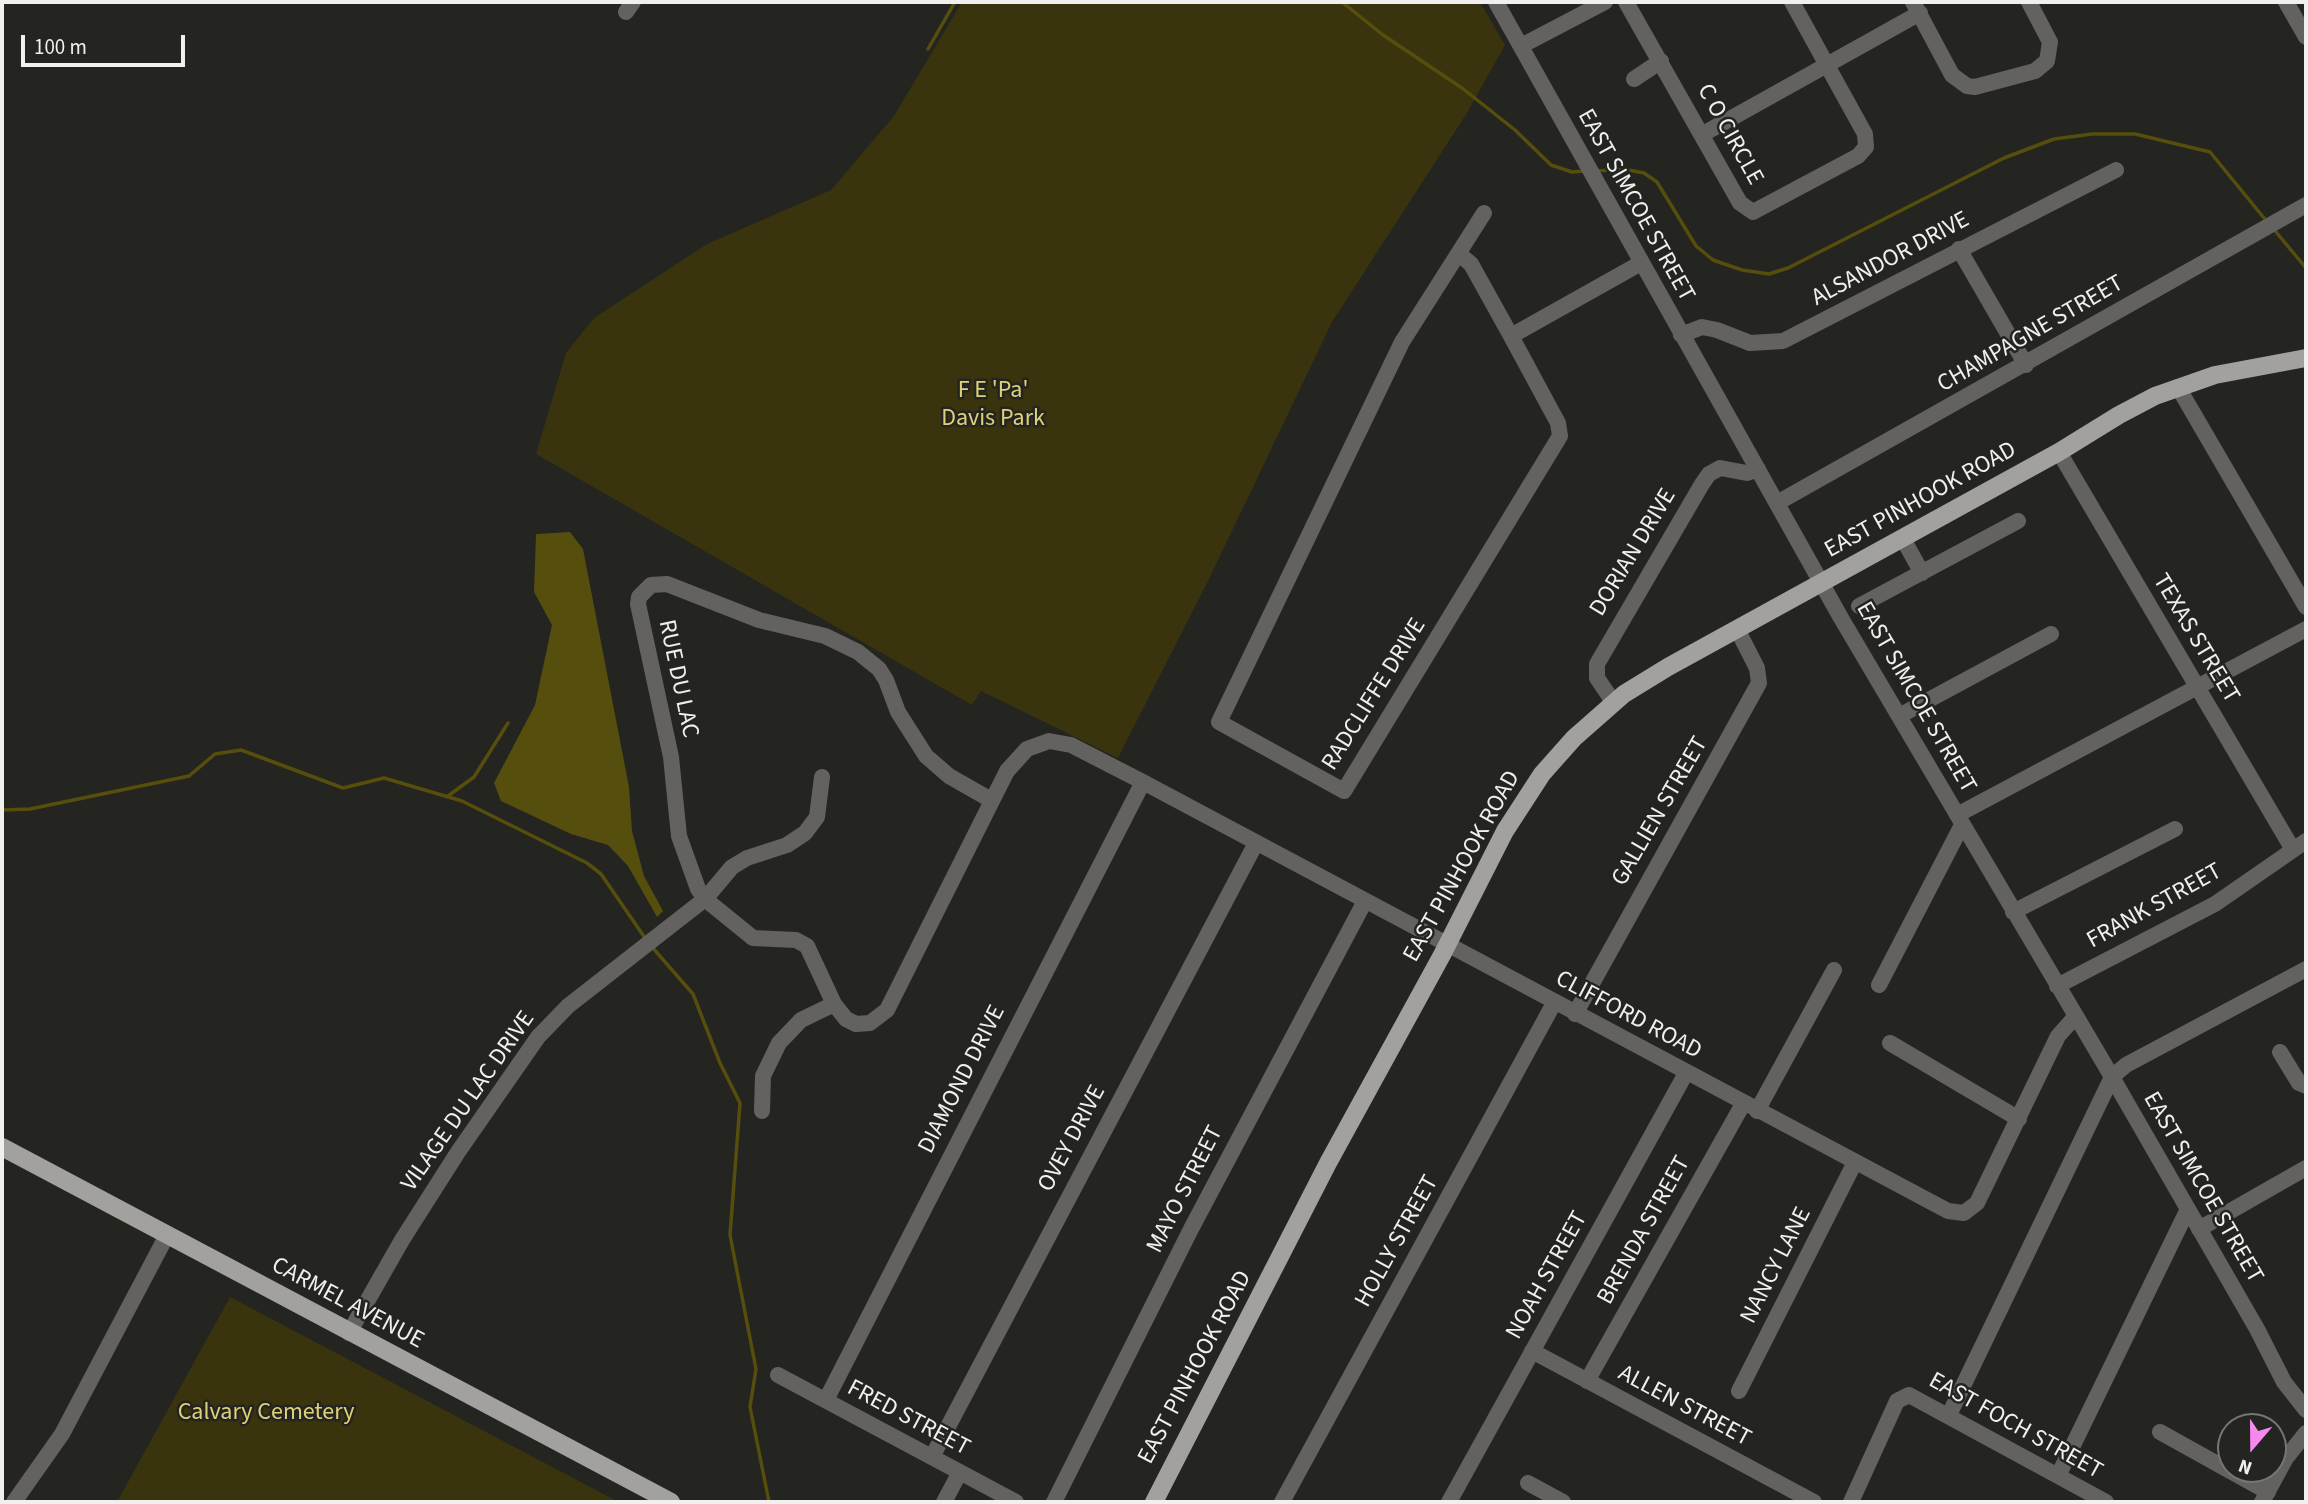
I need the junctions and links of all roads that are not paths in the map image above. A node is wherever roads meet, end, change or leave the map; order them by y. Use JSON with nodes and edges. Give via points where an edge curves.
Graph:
{"nodes":[{"id":1,"x":1496,"y":2,"type":"edge"},
{"id":2,"x":1605,"y":2,"type":"edge"},
{"id":3,"x":1626,"y":2,"type":"edge"},
{"id":4,"x":1792,"y":2,"type":"edge"},
{"id":5,"x":2029,"y":2,"type":"edge"},
{"id":6,"x":2286,"y":2,"type":"edge"},
{"id":7,"x":1916,"y":7,"type":"edge"},
{"id":8,"x":2306,"y":37,"type":"edge"},
{"id":9,"x":1521,"y":46,"type":"junction"},
{"id":10,"x":1661,"y":61,"type":"junction"},
{"id":11,"x":1826,"y":64,"type":"junction"},
{"id":12,"x":1634,"y":79,"type":"dead end"},
{"id":13,"x":1703,"y":134,"type":"junction"},
{"id":14,"x":2116,"y":170,"type":"dead end"},
{"id":15,"x":2306,"y":205,"type":"edge"},
{"id":16,"x":1484,"y":213,"type":"dead end"},
{"id":17,"x":1959,"y":249,"type":"junction"},
{"id":18,"x":1459,"y":254,"type":"junction"},
{"id":19,"x":1641,"y":263,"type":"junction"},
{"id":20,"x":1681,"y":335,"type":"junction"},
{"id":21,"x":1511,"y":336,"type":"junction"},
{"id":22,"x":2306,"y":358,"type":"edge"},
{"id":23,"x":2026,"y":365,"type":"junction"},
{"id":24,"x":2178,"y":387,"type":"junction"},
{"id":25,"x":2059,"y":452,"type":"junction"},
{"id":26,"x":1758,"y":469,"type":"junction"},
{"id":27,"x":1777,"y":503,"type":"junction"},
{"id":28,"x":2018,"y":521,"type":"dead end"},
{"id":29,"x":1903,"y":539,"type":"junction"},
{"id":30,"x":1922,"y":573,"type":"junction"},
{"id":31,"x":1823,"y":584,"type":"junction"},
{"id":32,"x":1859,"y":606,"type":"dead end"},
{"id":33,"x":2306,"y":607,"type":"edge"},
{"id":34,"x":2306,"y":629,"type":"edge"},
{"id":35,"x":1738,"y":631,"type":"junction"},
{"id":36,"x":2051,"y":634,"type":"dead end"},
{"id":37,"x":2197,"y":687,"type":"junction"},
{"id":38,"x":1614,"y":703,"type":"junction"},
{"id":39,"x":1899,"y":716,"type":"junction"},
{"id":40,"x":822,"y":778,"type":"dead end"},
{"id":41,"x":1143,"y":782,"type":"junction"},
{"id":42,"x":991,"y":800,"type":"junction"},
{"id":43,"x":1959,"y":820,"type":"junction"},
{"id":44,"x":2175,"y":829,"type":"dead end"},
{"id":45,"x":1256,"y":843,"type":"junction"},
{"id":46,"x":2299,"y":844,"type":"edge"},
{"id":47,"x":705,"y":900,"type":"junction"},
{"id":48,"x":1365,"y":901,"type":"junction"},
{"id":49,"x":2013,"y":912,"type":"junction"},
{"id":50,"x":1447,"y":946,"type":"junction"},
{"id":51,"x":2306,"y":968,"type":"edge"},
{"id":52,"x":1834,"y":970,"type":"dead end"},
{"id":53,"x":1880,"y":985,"type":"dead end"},
{"id":54,"x":2057,"y":986,"type":"junction"},
{"id":55,"x":1554,"y":1003,"type":"junction"},
{"id":56,"x":834,"y":1004,"type":"junction"},
{"id":57,"x":1575,"y":1014,"type":"junction"},
{"id":58,"x":2076,"y":1017,"type":"junction"},
{"id":59,"x":1890,"y":1043,"type":"dead end"},
{"id":60,"x":2280,"y":1052,"type":"dead end"},
{"id":61,"x":1686,"y":1073,"type":"junction"},
{"id":62,"x":2112,"y":1077,"type":"junction"},
{"id":63,"x":2306,"y":1086,"type":"edge"},
{"id":64,"x":1750,"y":1107,"type":"junction"},
{"id":65,"x":762,"y":1111,"type":"dead end"},
{"id":66,"x":2019,"y":1119,"type":"junction"},
{"id":67,"x":2,"y":1147,"type":"edge"},
{"id":68,"x":1855,"y":1162,"type":"junction"},
{"id":69,"x":2306,"y":1168,"type":"edge"},
{"id":70,"x":2188,"y":1209,"type":"junction"},
{"id":71,"x":2199,"y":1229,"type":"junction"},
{"id":72,"x":167,"y":1235,"type":"junction"},
{"id":73,"x":349,"y":1333,"type":"junction"},
{"id":74,"x":1532,"y":1351,"type":"junction"},
{"id":75,"x":778,"y":1375,"type":"dead end"},
{"id":76,"x":1587,"y":1381,"type":"junction"},
{"id":77,"x":1739,"y":1391,"type":"dead end"},
{"id":78,"x":826,"y":1400,"type":"junction"},
{"id":79,"x":2306,"y":1410,"type":"edge"},
{"id":80,"x":1949,"y":1415,"type":"junction"},
{"id":81,"x":2160,"y":1432,"type":"dead end"},
{"id":82,"x":2306,"y":1433,"type":"edge"},
{"id":83,"x":932,"y":1457,"type":"junction"},
{"id":84,"x":960,"y":1472,"type":"junction"},
{"id":85,"x":2058,"y":1476,"type":"junction"},
{"id":86,"x":1528,"y":1483,"type":"dead end"},
{"id":87,"x":645,"y":1496,"type":"edge"},
{"id":88,"x":2265,"y":1497,"type":"edge"},
{"id":89,"x":1557,"y":1501,"type":"edge"},
{"id":90,"x":14,"y":1502,"type":"edge"},
{"id":91,"x":671,"y":1502,"type":"edge"},
{"id":92,"x":944,"y":1502,"type":"edge"},
{"id":93,"x":1016,"y":1502,"type":"edge"},
{"id":94,"x":1054,"y":1502,"type":"edge"},
{"id":95,"x":1154,"y":1502,"type":"edge"},
{"id":96,"x":1282,"y":1502,"type":"edge"},
{"id":97,"x":1449,"y":1502,"type":"edge"},
{"id":98,"x":1814,"y":1502,"type":"edge"},
{"id":99,"x":1851,"y":1502,"type":"edge"},
{"id":100,"x":2106,"y":1502,"type":"edge"}],
"edges":[{"from":1,"to":9,"type":"street","name":"EAST SIMCOE STREET"},
{"from":2,"to":9,"type":"street"},
{"from":3,"to":10,"type":"street","name":"C O CIRCLE"},
{"from":4,"to":11,"type":"street","name":"C O CIRCLE"},
{"from":5,"to":7,"type":"street","via":[[2050,42],[2047,61],[2035,71],[1985,86],[1967,86],[1955,79]]},
{"from":6,"to":8,"type":"street"},
{"from":7,"to":11,"type":"street"},
{"from":9,"to":19,"type":"street","name":"EAST SIMCOE STREET"},
{"from":10,"to":12,"type":"street"},
{"from":10,"to":13,"type":"street","name":"C O CIRCLE"},
{"from":11,"to":13,"type":"street"},
{"from":11,"to":13,"type":"street","name":"C O CIRCLE","via":[[1865,134],[1866,147],[1858,156],[1753,212],[1740,204]]},
{"from":14,"to":17,"type":"street","name":"ALSANDOR DRIVE"},
{"from":15,"to":23,"type":"street","name":"CHAMPAGNE STREET"},
{"from":16,"to":18,"type":"street","name":"RADCLIFFE DRIVE"},
{"from":17,"to":20,"type":"street","name":"ALSANDOR DRIVE","via":[[1778,343],[1750,343],[1708,328]]},
{"from":17,"to":23,"type":"street"},
{"from":18,"to":21,"type":"street","name":"RADCLIFFE DRIVE","via":[[1471,264]]},
{"from":18,"to":21,"type":"street","name":"RADCLIFFE DRIVE","via":[[1402,342],[1219,722],[1344,791],[1559,442],[1558,423]]},
{"from":19,"to":20,"type":"street","name":"EAST SIMCOE STREET"},
{"from":19,"to":21,"type":"street"},
{"from":20,"to":26,"type":"street","name":"EAST SIMCOE STREET"},
{"from":22,"to":24,"type":"main road","name":"EAST PINHOOK ROAD","via":[[2215,374]]},
{"from":23,"to":27,"type":"street","name":"CHAMPAGNE STREET"},
{"from":24,"to":25,"type":"main road","name":"EAST PINHOOK ROAD","via":[[2119,415]]},
{"from":24,"to":33,"type":"street"},
{"from":25,"to":29,"type":"main road","name":"EAST PINHOOK ROAD"},
{"from":25,"to":37,"type":"street","name":"TEXAS STREET"},
{"from":26,"to":27,"type":"street","name":"EAST SIMCOE STREET"},
{"from":26,"to":38,"type":"street","name":"DORIAN DRIVE","via":[[1748,473],[1720,468],[1702,484],[1597,664],[1597,678]]},
{"from":27,"to":31,"type":"street","name":"EAST SIMCOE STREET"},
{"from":28,"to":30,"type":"street"},
{"from":29,"to":30,"type":"street"},
{"from":29,"to":31,"type":"main road","name":"EAST PINHOOK ROAD"},
{"from":30,"to":32,"type":"street"},
{"from":31,"to":35,"type":"main road","name":"EAST PINHOOK ROAD"},
{"from":31,"to":39,"type":"street","name":"EAST SIMCOE STREET"},
{"from":34,"to":37,"type":"street"},
{"from":35,"to":38,"type":"main road","name":"EAST PINHOOK ROAD","via":[[1668,667]]},
{"from":35,"to":57,"type":"street","name":"GALLIEN STREET","via":[[1757,668],[1759,683]]},
{"from":36,"to":39,"type":"street"},
{"from":37,"to":43,"type":"street"},
{"from":37,"to":46,"type":"street","name":"TEXAS STREET"},
{"from":38,"to":50,"type":"main road","name":"EAST PINHOOK ROAD","via":[[1560,751],[1523,801]]},
{"from":39,"to":43,"type":"street","name":"EAST SIMCOE STREET"},
{"from":40,"to":47,"type":"street","name":"VILAGE DU LAC DRIVE","via":[[812,825],[787,845],[732,867]]},
{"from":41,"to":42,"type":"street","name":"CLIFFORD ROAD","via":[[1071,745],[1049,741],[1027,749],[1007,771]]},
{"from":41,"to":45,"type":"street","name":"CLIFFORD ROAD"},
{"from":41,"to":78,"type":"street","name":"DIAMOND DRIVE"},
{"from":42,"to":47,"type":"street","name":"RUE DU LAC","via":[[949,776],[926,756],[898,712],[879,669],[858,652],[825,636],[758,620],[667,584],[651,585],[638,604],[663,713],[679,836]]},
{"from":42,"to":56,"type":"street","via":[[887,1010],[870,1023],[856,1024]]},
{"from":43,"to":49,"type":"street","name":"EAST SIMCOE STREET"},
{"from":43,"to":53,"type":"street"},
{"from":44,"to":49,"type":"street"},
{"from":45,"to":48,"type":"street","name":"CLIFFORD ROAD"},
{"from":45,"to":83,"type":"street","name":"OVEY DRIVE"},
{"from":46,"to":54,"type":"street","name":"FRANK STREET","via":[[2215,904]]},
{"from":47,"to":56,"type":"street","name":"RUE DU LAC","via":[[753,939],[803,943],[813,954]]},
{"from":47,"to":73,"type":"street","name":"VILAGE DU LAC DRIVE","via":[[568,1006],[538,1037],[451,1163]]},
{"from":48,"to":50,"type":"street","name":"CLIFFORD ROAD"},
{"from":48,"to":94,"type":"street","name":"MAYO STREET","via":[[1191,1229]]},
{"from":49,"to":54,"type":"street","name":"EAST SIMCOE STREET"},
{"from":50,"to":55,"type":"street","name":"CLIFFORD ROAD"},
{"from":50,"to":95,"type":"main road","name":"EAST PINHOOK ROAD","via":[[1334,1152]]},
{"from":51,"to":62,"type":"street","via":[[2126,1065]]},
{"from":52,"to":64,"type":"street","name":"BRENDA STREET"},
{"from":54,"to":58,"type":"street","name":"EAST SIMCOE STREET"},
{"from":55,"to":57,"type":"street","name":"CLIFFORD ROAD"},
{"from":55,"to":96,"type":"street","name":"HOLLY STREET"},
{"from":56,"to":65,"type":"street","via":[[801,1020],[779,1043],[763,1076]]},
{"from":57,"to":61,"type":"street","name":"CLIFFORD ROAD"},
{"from":58,"to":62,"type":"street","name":"EAST SIMCOE STREET"},
{"from":58,"to":66,"type":"street","name":"CLIFFORD ROAD","via":[[2058,1036]]},
{"from":59,"to":66,"type":"street"},
{"from":60,"to":63,"type":"street","via":[[2299,1083]]},
{"from":61,"to":64,"type":"street","name":"CLIFFORD ROAD"},
{"from":61,"to":74,"type":"street","name":"NOAH STREET"},
{"from":62,"to":70,"type":"street","name":"EAST SIMCOE STREET"},
{"from":62,"to":80,"type":"street"},
{"from":64,"to":68,"type":"street","name":"CLIFFORD ROAD"},
{"from":64,"to":76,"type":"street","name":"BRENDA STREET"},
{"from":66,"to":68,"type":"street","name":"CLIFFORD ROAD","via":[[1984,1193],[1964,1213],[1934,1205]]},
{"from":67,"to":72,"type":"main road","name":"CARMEL AVENUE"},
{"from":68,"to":77,"type":"street","name":"NANCY LANE"},
{"from":69,"to":71,"type":"street"},
{"from":70,"to":71,"type":"street","name":"EAST SIMCOE STREET"},
{"from":70,"to":85,"type":"street"},
{"from":71,"to":79,"type":"street","name":"EAST SIMCOE STREET","via":[[2284,1382]]},
{"from":72,"to":73,"type":"main road","name":"CARMEL AVENUE"},
{"from":72,"to":90,"type":"street","via":[[62,1434]]},
{"from":73,"to":87,"type":"main road","name":"CARMEL AVENUE"},
{"from":74,"to":76,"type":"street","name":"ALLEN STREET"},
{"from":74,"to":97,"type":"street","name":"NOAH STREET"},
{"from":75,"to":78,"type":"street","name":"FRED STREET"},
{"from":76,"to":98,"type":"street","name":"ALLEN STREET"},
{"from":78,"to":83,"type":"street","name":"FRED STREET"},
{"from":80,"to":85,"type":"street","name":"EAST FOCH STREET"},
{"from":80,"to":99,"type":"street","name":"EAST FOCH STREET","via":[[1913,1395],[1902,1397]]},
{"from":81,"to":88,"type":"street"},
{"from":82,"to":88,"type":"street"},
{"from":83,"to":84,"type":"street","name":"FRED STREET"},
{"from":84,"to":92,"type":"street"},
{"from":84,"to":93,"type":"street","name":"FRED STREET"},
{"from":85,"to":100,"type":"street","name":"EAST FOCH STREET"},
{"from":86,"to":89,"type":"street"},
{"from":87,"to":91,"type":"main road","name":"CARMEL AVENUE"}]}
